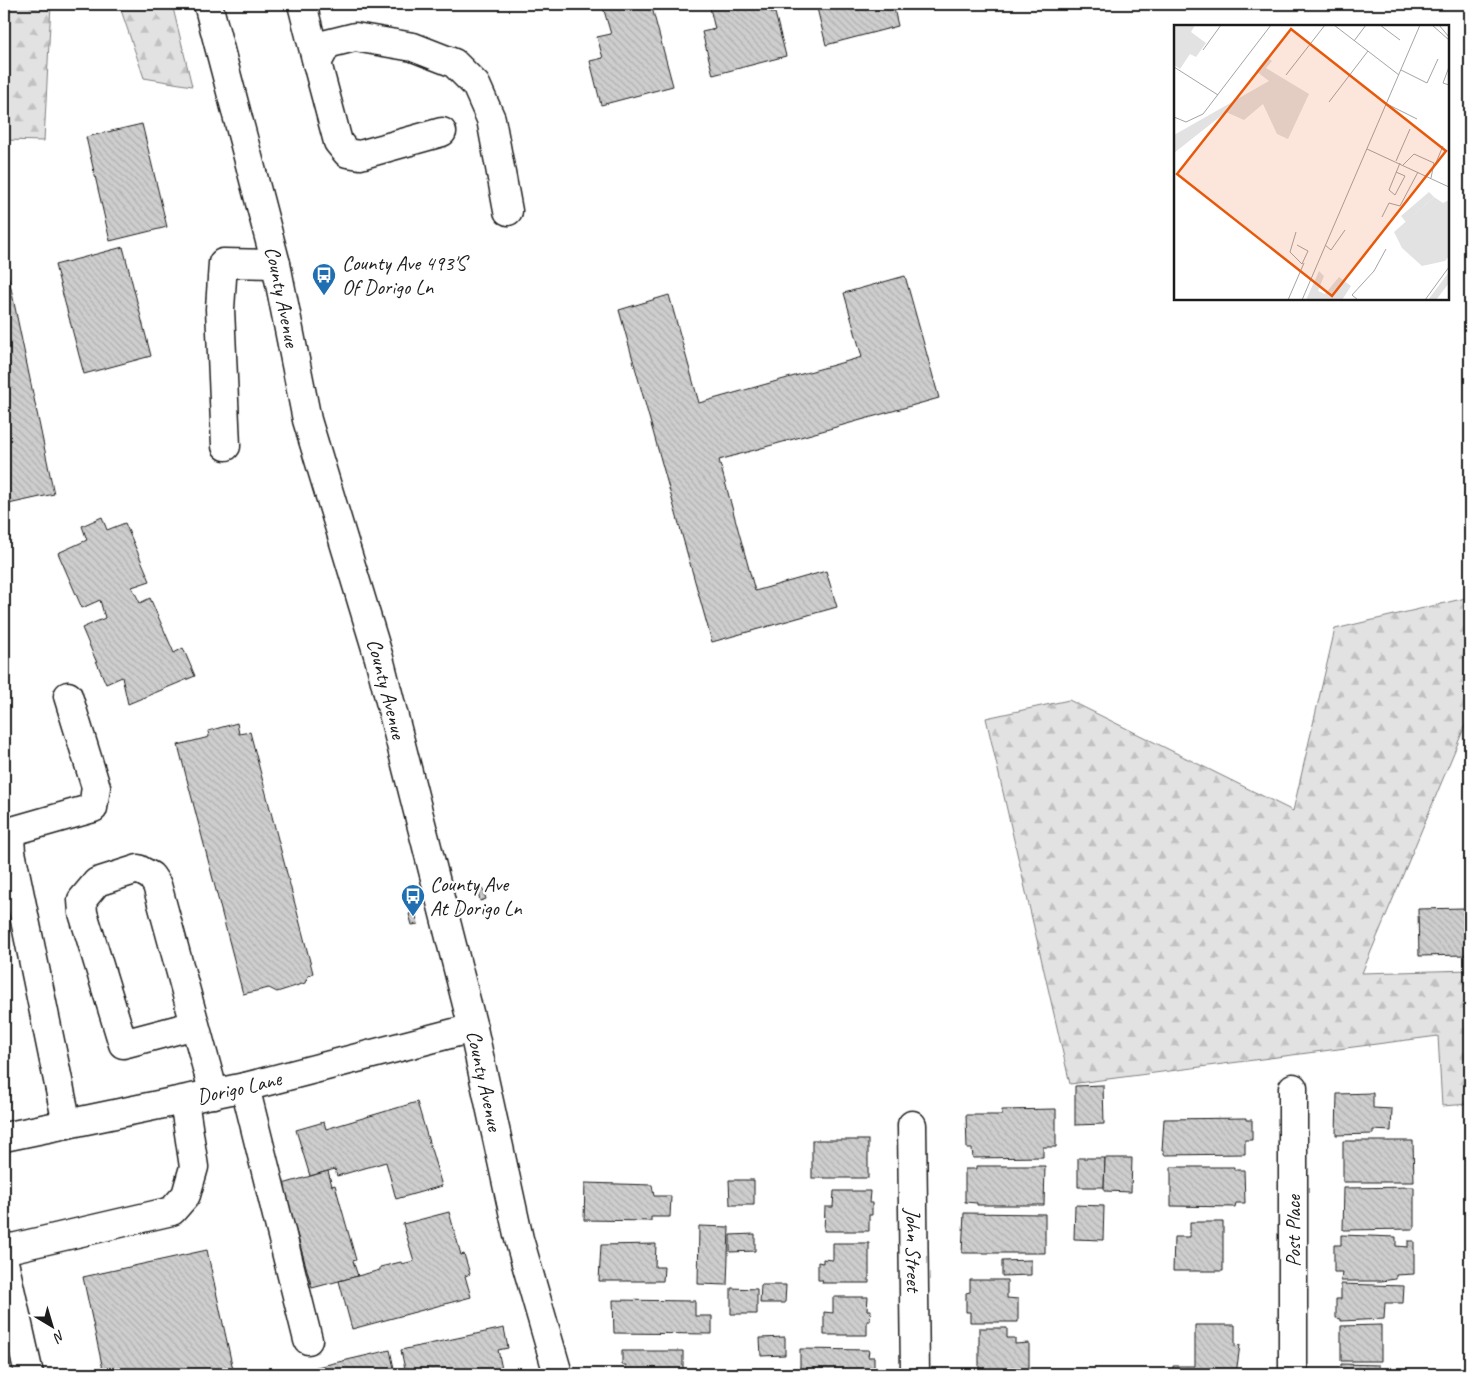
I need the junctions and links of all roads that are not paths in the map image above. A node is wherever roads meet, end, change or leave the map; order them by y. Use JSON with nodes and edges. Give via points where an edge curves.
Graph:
{"nodes":[{"id":1,"x":208,"y":4,"type":"edge"},
{"id":2,"x":302,"y":4,"type":"edge"},
{"id":3,"x":317,"y":63,"type":"junction"},
{"id":4,"x":442,"y":132,"type":"dead end"},
{"id":5,"x":508,"y":210,"type":"dead end"},
{"id":6,"x":276,"y":264,"type":"junction"},
{"id":7,"x":226,"y":446,"type":"dead end"},
{"id":8,"x":68,"y":696,"type":"dead end"},
{"id":9,"x":195,"y":1025,"type":"junction"},
{"id":10,"x":473,"y":1028,"type":"junction"},
{"id":11,"x":245,"y":1087,"type":"junction"},
{"id":12,"x":1294,"y":1088,"type":"dead end"},
{"id":13,"x":214,"y":1094,"type":"junction"},
{"id":14,"x":184,"y":1100,"type":"junction"},
{"id":15,"x":67,"y":1124,"type":"junction"},
{"id":16,"x":912,"y":1125,"type":"dead end"},
{"id":17,"x":4,"y":1137,"type":"edge"},
{"id":18,"x":4,"y":1246,"type":"edge"},
{"id":19,"x":4,"y":1262,"type":"edge"},
{"id":20,"x":308,"y":1340,"type":"dead end"},
{"id":21,"x":29,"y":1374,"type":"edge"},
{"id":22,"x":558,"y":1374,"type":"edge"},
{"id":23,"x":915,"y":1374,"type":"edge"},
{"id":24,"x":1293,"y":1374,"type":"edge"}],
"edges":[{"from":1,"to":6,"type":"main road","name":"County Avenue"},
{"from":2,"to":3,"type":"main road"},
{"from":3,"to":4,"type":"main road","via":[[338,142],[347,153],[360,155]]},
{"from":3,"to":5,"type":"main road","via":[[327,44],[356,37],[413,47],[454,62],[476,85],[491,118]]},
{"from":6,"to":7,"type":"main road","via":[[223,263],[220,309]]},
{"from":6,"to":10,"type":"main road","name":"County Avenue","via":[[307,420],[379,658]]},
{"from":8,"to":15,"type":"main road","via":[[96,787],[92,808],[16,830],[10,839]]},
{"from":9,"to":9,"type":"main road","via":[[157,885],[151,876],[138,869],[97,882],[82,900],[83,912],[123,1044]]},
{"from":9,"to":13,"type":"main road"},
{"from":10,"to":11,"type":"main road","name":"Dorigo Lane"},
{"from":10,"to":22,"type":"main road","name":"County Avenue","via":[[519,1239]]},
{"from":11,"to":13,"type":"main road","name":"Dorigo Lane"},
{"from":11,"to":20,"type":"main road"},
{"from":12,"to":24,"type":"main road","name":"Post Place"},
{"from":13,"to":14,"type":"main road","name":"Dorigo Lane"},
{"from":14,"to":15,"type":"main road","name":"Dorigo Lane"},
{"from":14,"to":18,"type":"main road","via":[[194,1167],[186,1196],[172,1211],[12,1248]]},
{"from":15,"to":17,"type":"main road","name":"Dorigo Lane"},
{"from":16,"to":23,"type":"main road","name":"John Street"},
{"from":19,"to":21,"type":"main road"}]}
